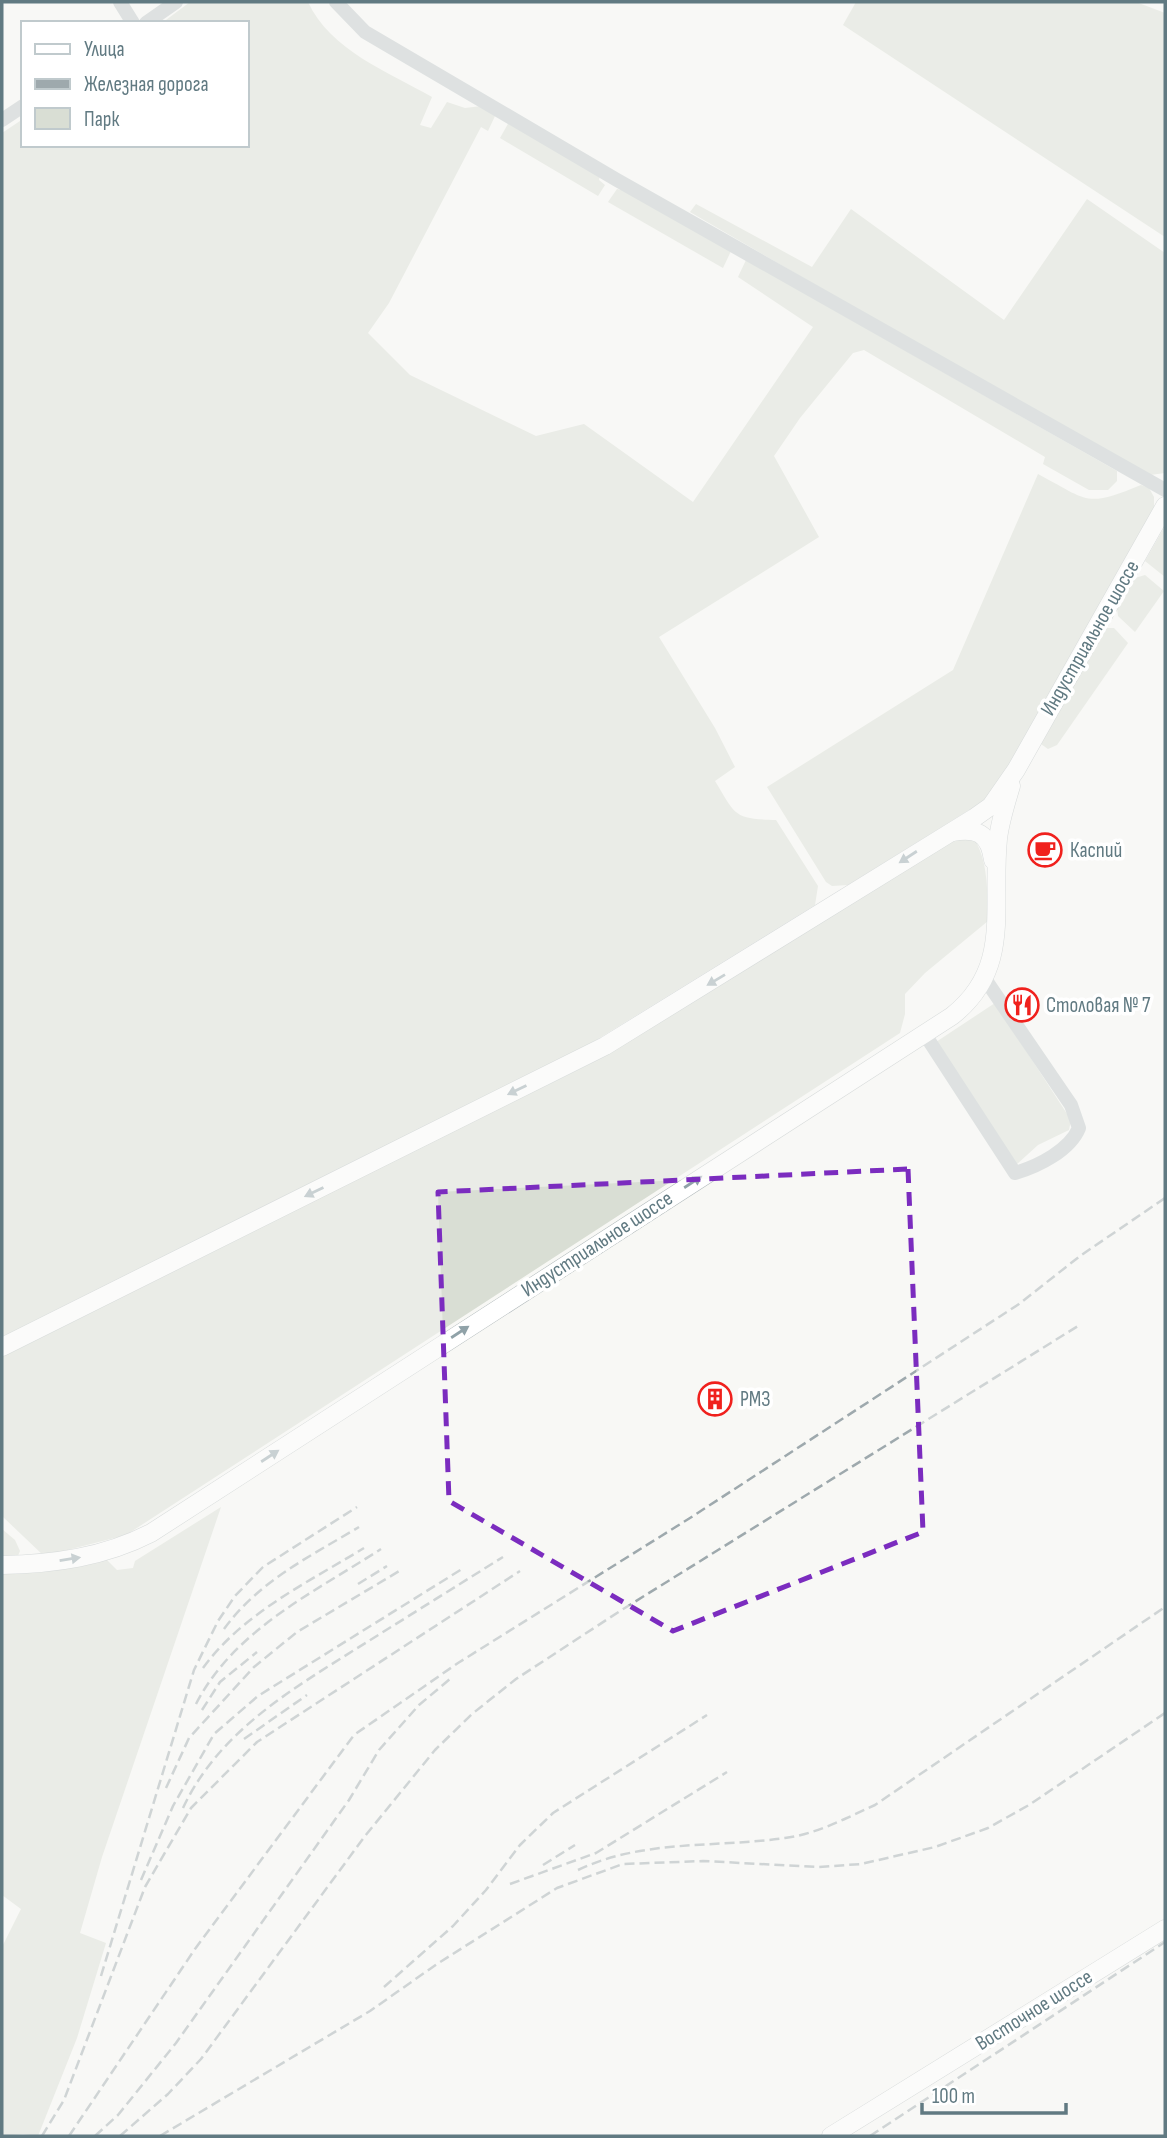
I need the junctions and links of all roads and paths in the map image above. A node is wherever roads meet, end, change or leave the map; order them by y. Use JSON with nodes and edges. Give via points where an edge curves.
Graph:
{"nodes":[{"id":1,"x":120,"y":2,"type":"edge"},
{"id":2,"x":177,"y":2,"type":"edge"},
{"id":3,"x":336,"y":2,"type":"edge"},
{"id":4,"x":132,"y":21,"type":"edge"},
{"id":5,"x":149,"y":21,"type":"edge"},
{"id":6,"x":21,"y":107,"type":"edge"},
{"id":7,"x":2,"y":120,"type":"edge"},
{"id":8,"x":1165,"y":490,"type":"edge"},
{"id":9,"x":1165,"y":506,"type":"edge"},
{"id":10,"x":1016,"y":770,"type":"junction"},
{"id":11,"x":945,"y":833,"type":"junction"},
{"id":12,"x":996,"y":884,"type":"junction"},
{"id":13,"x":985,"y":979,"type":"junction"},
{"id":14,"x":924,"y":1033,"type":"junction"},
{"id":15,"x":2,"y":1347,"type":"edge"},
{"id":16,"x":2,"y":1565,"type":"edge"},
{"id":17,"x":1165,"y":1929,"type":"edge"},
{"id":18,"x":831,"y":2136,"type":"edge"}],
"edges":[{"from":1,"to":4,"type":"street"},
{"from":2,"to":5,"type":"street"},
{"from":3,"to":8,"type":"street","via":[[365,32]]},
{"from":6,"to":7,"type":"street"},
{"from":9,"to":10,"type":"main road","name":"Индустриальное шоссе"},
{"from":10,"to":11,"type":"main road","name":"Индустриальное шоссе","via":[[991,806]]},
{"from":10,"to":12,"type":"main road","name":"Индустриальное шоссе","via":[[998,838]]},
{"from":11,"to":12,"type":"main road","via":[[970,829],[979,833],[992,853]]},
{"from":11,"to":15,"type":"main road","name":"Индустриальное шоссе","one_way":true,"via":[[750,960],[606,1046]]},
{"from":12,"to":13,"type":"main road","name":"Индустриальное шоссе","via":[[995,943]]},
{"from":13,"to":14,"type":"main road","name":"Индустриальное шоссе","via":[[969,1003]]},
{"from":13,"to":14,"type":"street","via":[[1070,1105],[1079,1128],[1074,1141],[1015,1173]]},
{"from":16,"to":14,"type":"main road","name":"Индустриальное шоссе","one_way":true,"via":[[87,1557],[151,1533]]},
{"from":17,"to":18,"type":"main road","name":"Восточное шоссе"}]}
